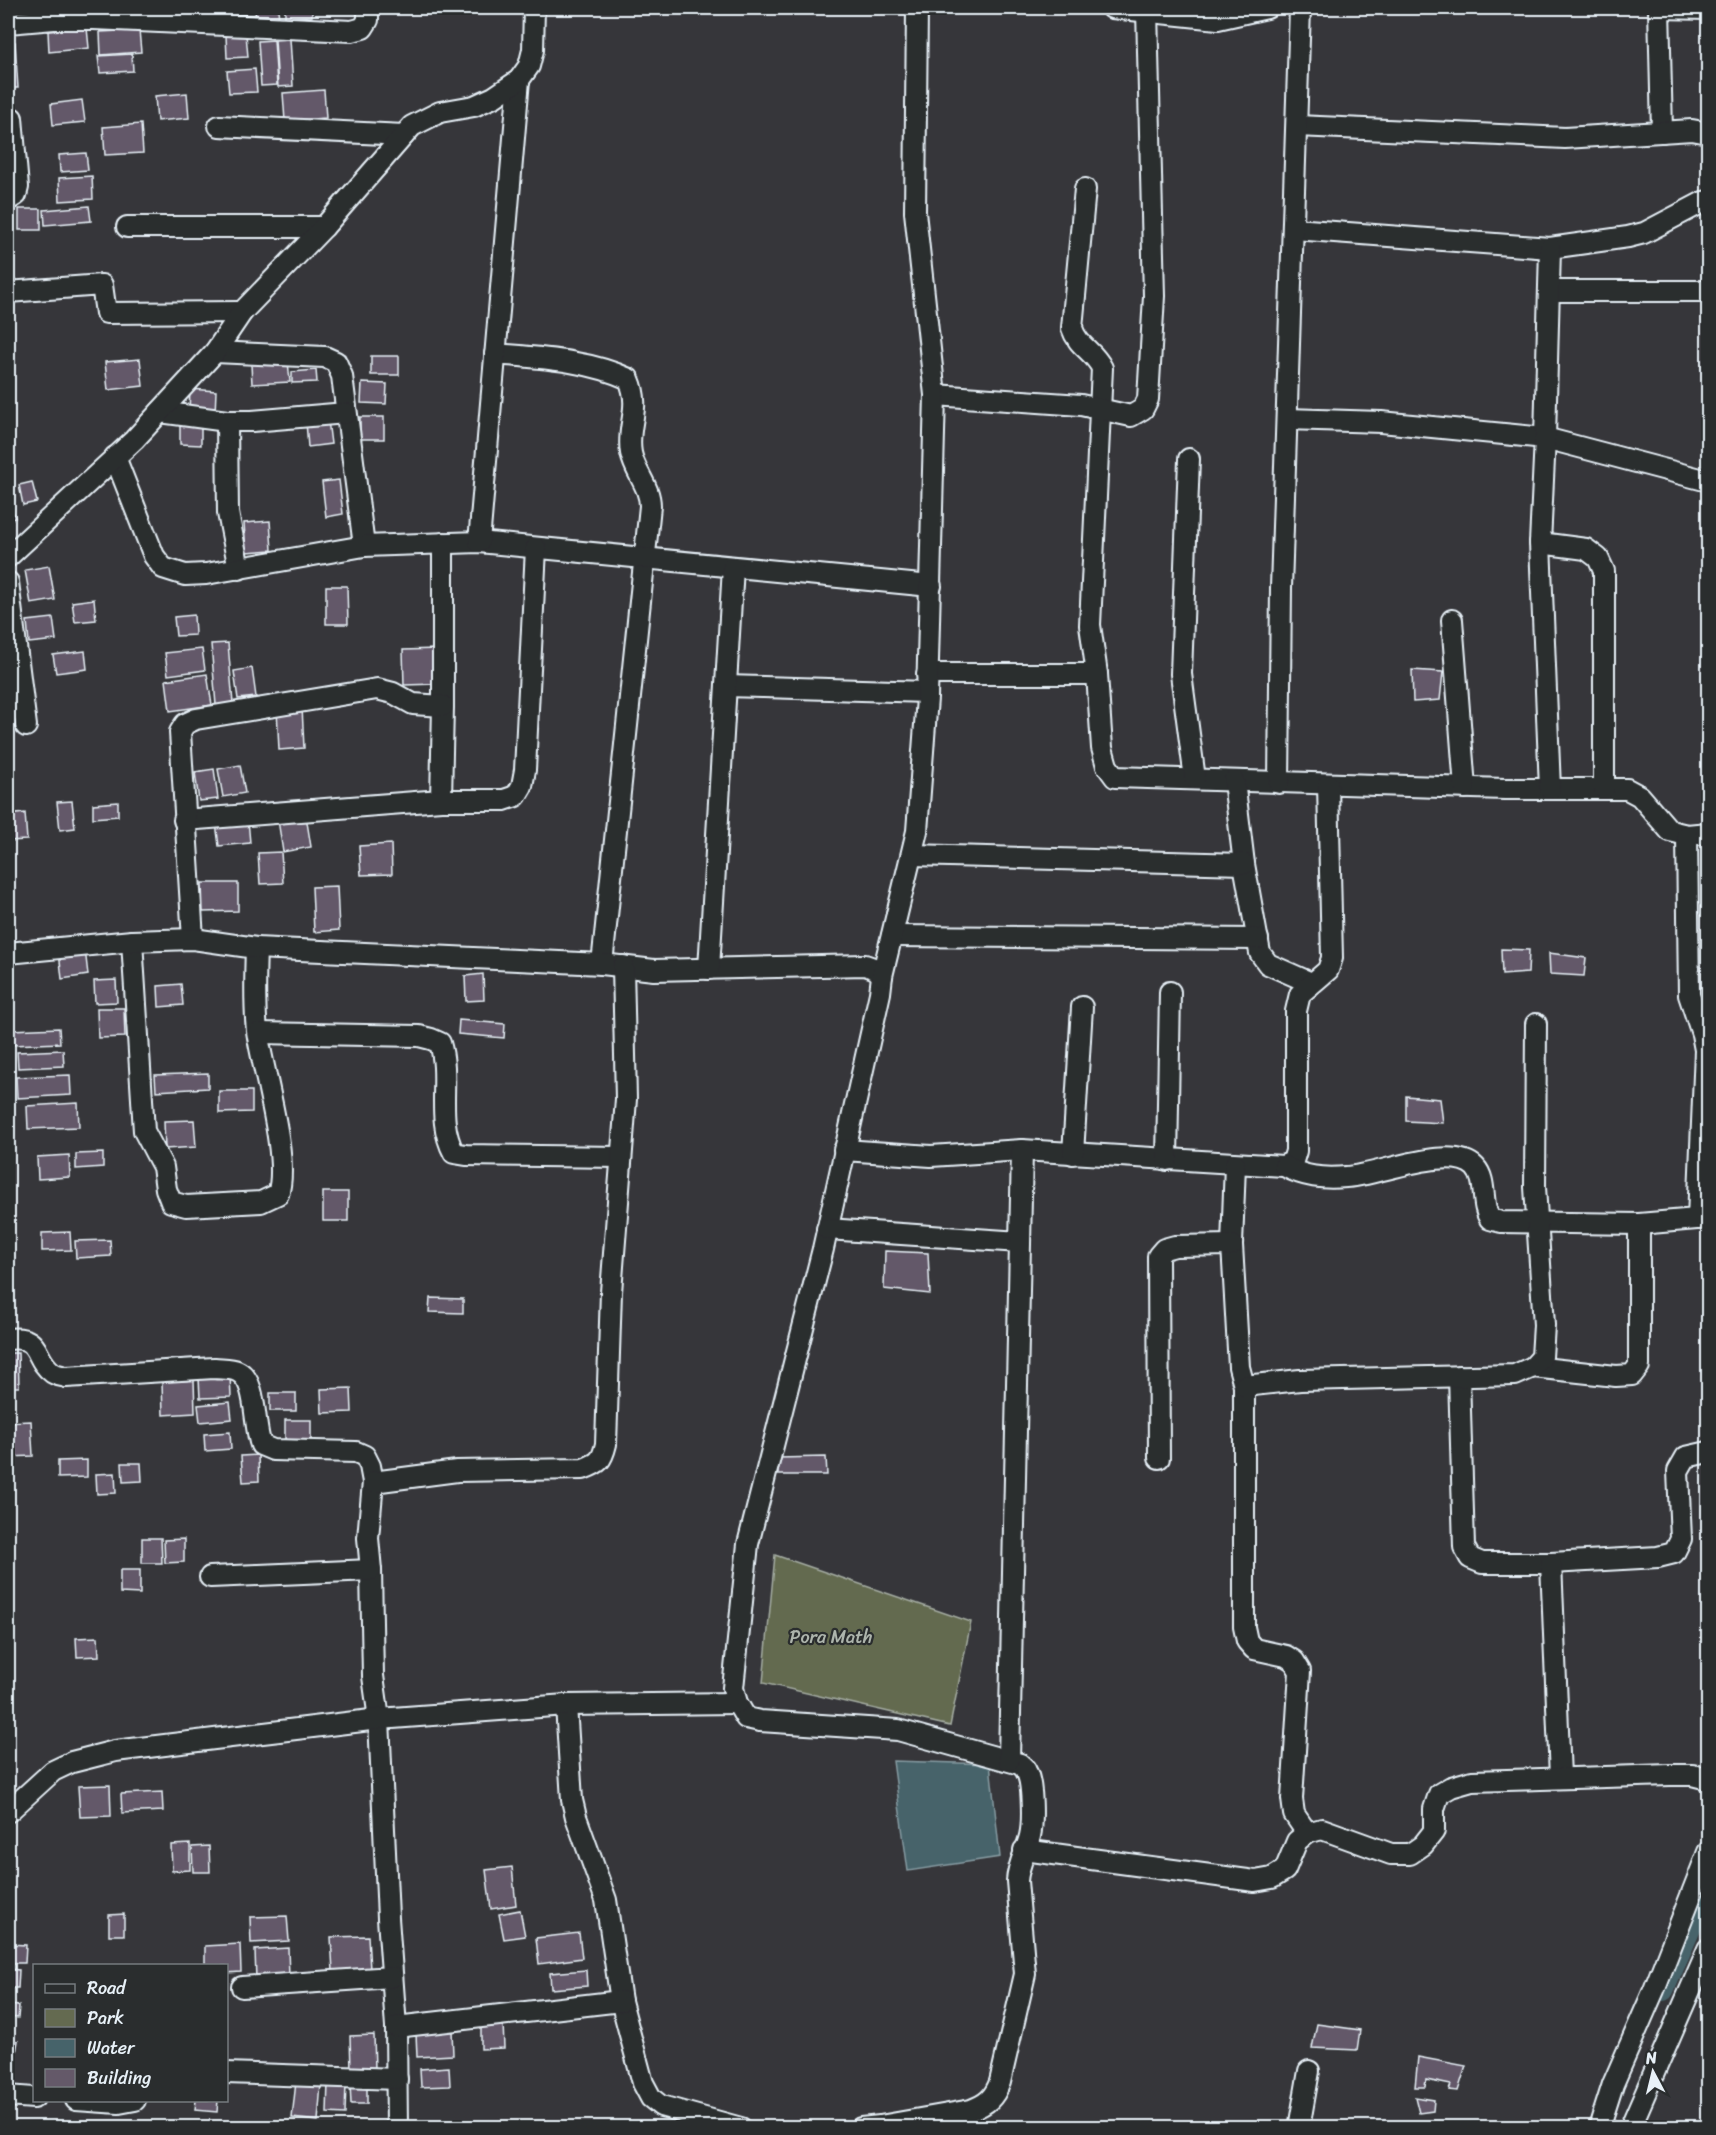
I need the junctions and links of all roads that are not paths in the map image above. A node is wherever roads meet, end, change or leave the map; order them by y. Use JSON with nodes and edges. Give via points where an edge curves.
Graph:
{"nodes":[{"id":1,"x":368,"y":8,"type":"edge"},
{"id":2,"x":534,"y":8,"type":"edge"},
{"id":3,"x":917,"y":8,"type":"edge"},
{"id":4,"x":1112,"y":8,"type":"edge"},
{"id":5,"x":1267,"y":8,"type":"edge"},
{"id":6,"x":1300,"y":8,"type":"edge"},
{"id":7,"x":1659,"y":8,"type":"edge"},
{"id":8,"x":1708,"y":9,"type":"edge"},
{"id":9,"x":1147,"y":10,"type":"junction"},
{"id":10,"x":55,"y":13,"type":"edge"},
{"id":11,"x":8,"y":23,"type":"edge"},
{"id":12,"x":519,"y":80,"type":"junction"},
{"id":13,"x":12,"y":118,"type":"dead end"},
{"id":14,"x":219,"y":126,"type":"dead end"},
{"id":15,"x":1297,"y":126,"type":"junction"},
{"id":16,"x":1662,"y":132,"type":"junction"},
{"id":17,"x":1708,"y":133,"type":"edge"},
{"id":18,"x":404,"y":135,"type":"junction"},
{"id":19,"x":1086,"y":189,"type":"dead end"},
{"id":20,"x":8,"y":200,"type":"edge"},
{"id":21,"x":1708,"y":201,"type":"edge"},
{"id":22,"x":127,"y":227,"type":"dead end"},
{"id":23,"x":324,"y":227,"type":"junction"},
{"id":24,"x":1294,"y":229,"type":"junction"},
{"id":25,"x":1550,"y":248,"type":"junction"},
{"id":26,"x":1549,"y":291,"type":"junction"},
{"id":27,"x":1708,"y":291,"type":"edge"},
{"id":28,"x":8,"y":292,"type":"edge"},
{"id":29,"x":242,"y":312,"type":"junction"},
{"id":30,"x":215,"y":352,"type":"junction"},
{"id":31,"x":495,"y":354,"type":"junction"},
{"id":32,"x":935,"y":394,"type":"junction"},
{"id":33,"x":1101,"y":408,"type":"junction"},
{"id":34,"x":160,"y":412,"type":"junction"},
{"id":35,"x":346,"y":413,"type":"junction"},
{"id":36,"x":1287,"y":419,"type":"junction"},
{"id":37,"x":227,"y":421,"type":"junction"},
{"id":38,"x":1545,"y":438,"type":"junction"},
{"id":39,"x":115,"y":457,"type":"junction"},
{"id":40,"x":1189,"y":459,"type":"dead end"},
{"id":41,"x":1708,"y":481,"type":"edge"},
{"id":42,"x":479,"y":542,"type":"junction"},
{"id":43,"x":443,"y":543,"type":"junction"},
{"id":44,"x":1540,"y":543,"type":"junction"},
{"id":45,"x":364,"y":546,"type":"junction"},
{"id":46,"x":536,"y":548,"type":"junction"},
{"id":47,"x":8,"y":557,"type":"edge"},
{"id":48,"x":644,"y":559,"type":"junction"},
{"id":49,"x":733,"y":567,"type":"junction"},
{"id":50,"x":239,"y":568,"type":"junction"},
{"id":51,"x":8,"y":582,"type":"edge"},
{"id":52,"x":931,"y":586,"type":"junction"},
{"id":53,"x":1452,"y":620,"type":"dead end"},
{"id":54,"x":1097,"y":674,"type":"junction"},
{"id":55,"x":927,"y":683,"type":"junction"},
{"id":56,"x":726,"y":686,"type":"junction"},
{"id":57,"x":443,"y":706,"type":"junction"},
{"id":58,"x":26,"y":726,"type":"dead end"},
{"id":59,"x":1195,"y":779,"type":"junction"},
{"id":60,"x":1234,"y":781,"type":"junction"},
{"id":61,"x":1279,"y":783,"type":"junction"},
{"id":62,"x":1328,"y":784,"type":"junction"},
{"id":63,"x":1465,"y":788,"type":"junction"},
{"id":64,"x":1550,"y":789,"type":"junction"},
{"id":65,"x":1604,"y":789,"type":"junction"},
{"id":66,"x":441,"y":800,"type":"junction"},
{"id":67,"x":184,"y":820,"type":"junction"},
{"id":68,"x":1708,"y":833,"type":"edge"},
{"id":69,"x":1687,"y":835,"type":"junction"},
{"id":70,"x":912,"y":855,"type":"junction"},
{"id":71,"x":1244,"y":864,"type":"junction"},
{"id":72,"x":892,"y":936,"type":"junction"},
{"id":73,"x":193,"y":939,"type":"junction"},
{"id":74,"x":1257,"y":939,"type":"junction"},
{"id":75,"x":132,"y":941,"type":"junction"},
{"id":76,"x":256,"y":948,"type":"junction"},
{"id":77,"x":8,"y":953,"type":"edge"},
{"id":78,"x":602,"y":964,"type":"junction"},
{"id":79,"x":623,"y":966,"type":"junction"},
{"id":80,"x":709,"y":969,"type":"junction"},
{"id":81,"x":882,"y":976,"type":"junction"},
{"id":82,"x":1311,"y":983,"type":"junction"},
{"id":83,"x":1170,"y":992,"type":"dead end"},
{"id":84,"x":1082,"y":1007,"type":"dead end"},
{"id":85,"x":1536,"y":1024,"type":"dead end"},
{"id":86,"x":258,"y":1033,"type":"junction"},
{"id":87,"x":844,"y":1150,"type":"junction"},
{"id":88,"x":1022,"y":1150,"type":"junction"},
{"id":89,"x":1073,"y":1154,"type":"junction"},
{"id":90,"x":621,"y":1157,"type":"junction"},
{"id":91,"x":1167,"y":1160,"type":"junction"},
{"id":92,"x":1235,"y":1164,"type":"junction"},
{"id":93,"x":1284,"y":1166,"type":"junction"},
{"id":94,"x":1703,"y":1219,"type":"edge"},
{"id":95,"x":1536,"y":1222,"type":"junction"},
{"id":96,"x":1639,"y":1224,"type":"junction"},
{"id":97,"x":827,"y":1229,"type":"junction"},
{"id":98,"x":1020,"y":1242,"type":"junction"},
{"id":99,"x":1232,"y":1245,"type":"junction"},
{"id":100,"x":8,"y":1339,"type":"edge"},
{"id":101,"x":1533,"y":1367,"type":"junction"},
{"id":102,"x":1459,"y":1376,"type":"junction"},
{"id":103,"x":1244,"y":1386,"type":"junction"},
{"id":104,"x":1708,"y":1452,"type":"edge"},
{"id":105,"x":1159,"y":1458,"type":"dead end"},
{"id":106,"x":373,"y":1482,"type":"junction"},
{"id":107,"x":1551,"y":1563,"type":"junction"},
{"id":108,"x":371,"y":1570,"type":"junction"},
{"id":109,"x":210,"y":1577,"type":"dead end"},
{"id":110,"x":737,"y":1703,"type":"junction"},
{"id":111,"x":566,"y":1705,"type":"junction"},
{"id":112,"x":379,"y":1719,"type":"junction"},
{"id":113,"x":1009,"y":1760,"type":"junction"},
{"id":114,"x":1560,"y":1777,"type":"junction"},
{"id":115,"x":1708,"y":1779,"type":"edge"},
{"id":116,"x":8,"y":1812,"type":"edge"},
{"id":117,"x":1307,"y":1833,"type":"junction"},
{"id":118,"x":1024,"y":1850,"type":"junction"},
{"id":119,"x":1708,"y":1852,"type":"edge"},
{"id":120,"x":1708,"y":1949,"type":"edge"},
{"id":121,"x":392,"y":1977,"type":"junction"},
{"id":122,"x":242,"y":1987,"type":"dead end"},
{"id":123,"x":621,"y":2001,"type":"junction"},
{"id":124,"x":396,"y":2027,"type":"junction"},
{"id":125,"x":1309,"y":2071,"type":"dead end"},
{"id":126,"x":228,"y":2073,"type":"edge"},
{"id":127,"x":397,"y":2079,"type":"junction"},
{"id":128,"x":8,"y":2096,"type":"edge"},
{"id":129,"x":33,"y":2098,"type":"edge"},
{"id":130,"x":105,"y":2102,"type":"edge"},
{"id":131,"x":124,"y":2102,"type":"edge"},
{"id":132,"x":397,"y":2127,"type":"edge"},
{"id":133,"x":741,"y":2127,"type":"edge"},
{"id":134,"x":874,"y":2127,"type":"edge"},
{"id":135,"x":1299,"y":2127,"type":"edge"},
{"id":136,"x":1599,"y":2127,"type":"edge"},
{"id":137,"x":1630,"y":2127,"type":"edge"}],
"edges":[{"from":1,"to":10,"type":"street","via":[[363,28],[352,31],[94,19]]},
{"from":2,"to":12,"type":"street","via":[[529,66]]},
{"from":3,"to":32,"type":"street","via":[[915,212]]},
{"from":4,"to":9,"type":"street"},
{"from":5,"to":9,"type":"street","via":[[1218,19]]},
{"from":6,"to":15,"type":"street"},
{"from":7,"to":8,"type":"street"},
{"from":7,"to":16,"type":"street"},
{"from":9,"to":33,"type":"street","via":[[1154,296],[1148,399],[1143,409],[1131,416]]},
{"from":10,"to":11,"type":"street"},
{"from":12,"to":18,"type":"street","via":[[474,106],[424,119]]},
{"from":12,"to":31,"type":"street"},
{"from":13,"to":20,"type":"street","via":[[18,187],[16,195]]},
{"from":14,"to":18,"type":"street"},
{"from":15,"to":16,"type":"street","via":[[1565,138]]},
{"from":15,"to":24,"type":"street"},
{"from":16,"to":17,"type":"street"},
{"from":18,"to":23,"type":"street"},
{"from":19,"to":33,"type":"street","via":[[1072,328],[1076,340],[1096,356],[1102,368]]},
{"from":21,"to":25,"type":"street","via":[[1644,233]]},
{"from":22,"to":23,"type":"street"},
{"from":23,"to":29,"type":"street"},
{"from":24,"to":25,"type":"street"},
{"from":24,"to":36,"type":"street"},
{"from":25,"to":26,"type":"street"},
{"from":26,"to":27,"type":"street"},
{"from":26,"to":38,"type":"street"},
{"from":28,"to":29,"type":"street","via":[[102,285],[106,313]]},
{"from":29,"to":30,"type":"street"},
{"from":30,"to":34,"type":"street"},
{"from":30,"to":35,"type":"street","via":[[325,357],[336,362],[342,376]]},
{"from":31,"to":42,"type":"street"},
{"from":31,"to":48,"type":"street","via":[[566,361],[629,379],[636,405],[630,444],[650,495]]},
{"from":32,"to":33,"type":"street"},
{"from":32,"to":52,"type":"street"},
{"from":33,"to":54,"type":"street","via":[[1090,597]]},
{"from":34,"to":37,"type":"street"},
{"from":34,"to":39,"type":"street"},
{"from":35,"to":37,"type":"street"},
{"from":35,"to":45,"type":"street"},
{"from":36,"to":38,"type":"street","via":[[1381,422]]},
{"from":36,"to":61,"type":"street"},
{"from":37,"to":50,"type":"street","via":[[228,513]]},
{"from":38,"to":41,"type":"street"},
{"from":38,"to":44,"type":"street"},
{"from":39,"to":47,"type":"street"},
{"from":39,"to":50,"type":"street","via":[[154,556],[163,568],[185,575]]},
{"from":40,"to":59,"type":"street","via":[[1181,674]]},
{"from":42,"to":43,"type":"street"},
{"from":42,"to":46,"type":"street"},
{"from":43,"to":45,"type":"street"},
{"from":43,"to":57,"type":"street"},
{"from":44,"to":64,"type":"street"},
{"from":44,"to":65,"type":"street","via":[[1586,549],[1598,558],[1604,571]]},
{"from":45,"to":50,"type":"street"},
{"from":46,"to":48,"type":"street"},
{"from":46,"to":66,"type":"street","via":[[522,786],[516,796],[504,800]]},
{"from":48,"to":49,"type":"street"},
{"from":48,"to":78,"type":"street"},
{"from":49,"to":52,"type":"street"},
{"from":49,"to":56,"type":"street"},
{"from":51,"to":58,"type":"street"},
{"from":52,"to":55,"type":"street"},
{"from":53,"to":63,"type":"street"},
{"from":54,"to":55,"type":"street"},
{"from":54,"to":59,"type":"street","via":[[1102,748],[1115,777]]},
{"from":55,"to":56,"type":"street"},
{"from":55,"to":70,"type":"street"},
{"from":56,"to":80,"type":"street"},
{"from":57,"to":66,"type":"street"},
{"from":57,"to":67,"type":"street","via":[[413,704],[377,689],[196,719],[185,724],[180,732]]},
{"from":59,"to":60,"type":"street"},
{"from":60,"to":61,"type":"street"},
{"from":60,"to":71,"type":"street"},
{"from":61,"to":62,"type":"street"},
{"from":62,"to":63,"type":"street"},
{"from":62,"to":82,"type":"street","via":[[1332,958],[1328,970]]},
{"from":63,"to":64,"type":"street"},
{"from":64,"to":65,"type":"street"},
{"from":65,"to":69,"type":"street","via":[[1628,789],[1640,796],[1670,831]]},
{"from":66,"to":67,"type":"street"},
{"from":67,"to":73,"type":"street"},
{"from":68,"to":69,"type":"street"},
{"from":69,"to":94,"type":"street","via":[[1689,995],[1706,1050]]},
{"from":70,"to":71,"type":"street"},
{"from":70,"to":72,"type":"street"},
{"from":71,"to":74,"type":"street"},
{"from":72,"to":74,"type":"street"},
{"from":72,"to":81,"type":"street"},
{"from":73,"to":75,"type":"street"},
{"from":73,"to":76,"type":"street"},
{"from":74,"to":82,"type":"street","via":[[1268,964]]},
{"from":75,"to":77,"type":"street"},
{"from":75,"to":86,"type":"street","via":[[144,1131],[163,1167],[171,1202],[186,1206],[261,1202],[278,1194],[282,1183],[280,1154]]},
{"from":76,"to":78,"type":"street"},
{"from":76,"to":86,"type":"street"},
{"from":78,"to":79,"type":"street"},
{"from":79,"to":80,"type":"street"},
{"from":79,"to":90,"type":"street","via":[[626,1099]]},
{"from":80,"to":81,"type":"street","via":[[865,965]]},
{"from":81,"to":87,"type":"street"},
{"from":82,"to":93,"type":"street","via":[[1300,994],[1296,1011],[1296,1151],[1293,1161]]},
{"from":83,"to":91,"type":"street"},
{"from":84,"to":89,"type":"street"},
{"from":85,"to":95,"type":"street"},
{"from":86,"to":90,"type":"street","via":[[431,1039],[440,1043],[444,1056],[444,1126],[454,1153]]},
{"from":87,"to":88,"type":"street","via":[[931,1156]]},
{"from":87,"to":97,"type":"street"},
{"from":88,"to":89,"type":"street"},
{"from":88,"to":98,"type":"street"},
{"from":89,"to":91,"type":"street"},
{"from":90,"to":106,"type":"street","via":[[606,1444],[598,1464],[583,1469],[457,1471]]},
{"from":91,"to":92,"type":"street"},
{"from":92,"to":93,"type":"street"},
{"from":92,"to":99,"type":"street"},
{"from":93,"to":95,"type":"street","via":[[1311,1177],[1347,1178],[1447,1157],[1468,1162],[1481,1176],[1485,1212],[1490,1219]]},
{"from":94,"to":96,"type":"street"},
{"from":95,"to":96,"type":"street"},
{"from":95,"to":101,"type":"street","via":[[1544,1325],[1542,1357]]},
{"from":96,"to":101,"type":"street","via":[[1639,1366],[1632,1375],[1616,1376]]},
{"from":97,"to":98,"type":"street"},
{"from":97,"to":110,"type":"street","via":[[748,1544],[734,1688]]},
{"from":98,"to":113,"type":"street"},
{"from":99,"to":103,"type":"street","via":[[1239,1367]]},
{"from":99,"to":105,"type":"street","via":[[1175,1246],[1158,1256]]},
{"from":100,"to":106,"type":"street","via":[[26,1340],[36,1346],[53,1373],[66,1377],[236,1370],[251,1385],[256,1434],[261,1445],[273,1450],[356,1452],[365,1456]]},
{"from":101,"to":102,"type":"street","via":[[1515,1375]]},
{"from":102,"to":103,"type":"street","via":[[1300,1380]]},
{"from":102,"to":107,"type":"street","via":[[1464,1547],[1470,1558],[1482,1563]]},
{"from":103,"to":117,"type":"street","via":[[1244,1627],[1247,1641],[1254,1649],[1286,1656],[1300,1671],[1292,1799],[1294,1814]]},
{"from":104,"to":107,"type":"street","via":[[1686,1458],[1678,1471],[1681,1539],[1674,1553]]},
{"from":106,"to":108,"type":"street","via":[[368,1538]]},
{"from":107,"to":114,"type":"street"},
{"from":108,"to":109,"type":"street"},
{"from":108,"to":112,"type":"street","via":[[373,1676]]},
{"from":110,"to":111,"type":"street"},
{"from":110,"to":113,"type":"street","via":[[746,1718],[760,1721],[898,1730]]},
{"from":111,"to":112,"type":"street"},
{"from":111,"to":123,"type":"street","via":[[576,1817],[606,1900]]},
{"from":112,"to":116,"type":"street","via":[[115,1751],[72,1762],[53,1772]]},
{"from":112,"to":121,"type":"street"},
{"from":113,"to":118,"type":"street","via":[[1027,1771],[1030,1784],[1030,1836]]},
{"from":114,"to":115,"type":"street","via":[[1692,1774]]},
{"from":114,"to":117,"type":"street","via":[[1472,1781],[1450,1787],[1439,1794],[1434,1831],[1410,1854],[1391,1854],[1322,1829]]},
{"from":117,"to":118,"type":"street","via":[[1297,1841],[1285,1870],[1272,1878],[1255,1881]]},
{"from":118,"to":134,"type":"street","via":[[1017,1881],[1025,1974],[995,2095],[986,2105],[971,2110]]},
{"from":119,"to":136,"type":"street"},
{"from":120,"to":137,"type":"street"},
{"from":121,"to":122,"type":"street"},
{"from":121,"to":124,"type":"street"},
{"from":123,"to":124,"type":"street"},
{"from":123,"to":133,"type":"street","via":[[643,2083],[651,2098],[662,2106]]},
{"from":124,"to":127,"type":"street"},
{"from":125,"to":135,"type":"street"},
{"from":126,"to":127,"type":"street"},
{"from":127,"to":132,"type":"street"},
{"from":128,"to":129,"type":"street"},
{"from":130,"to":131,"type":"street"}]}
